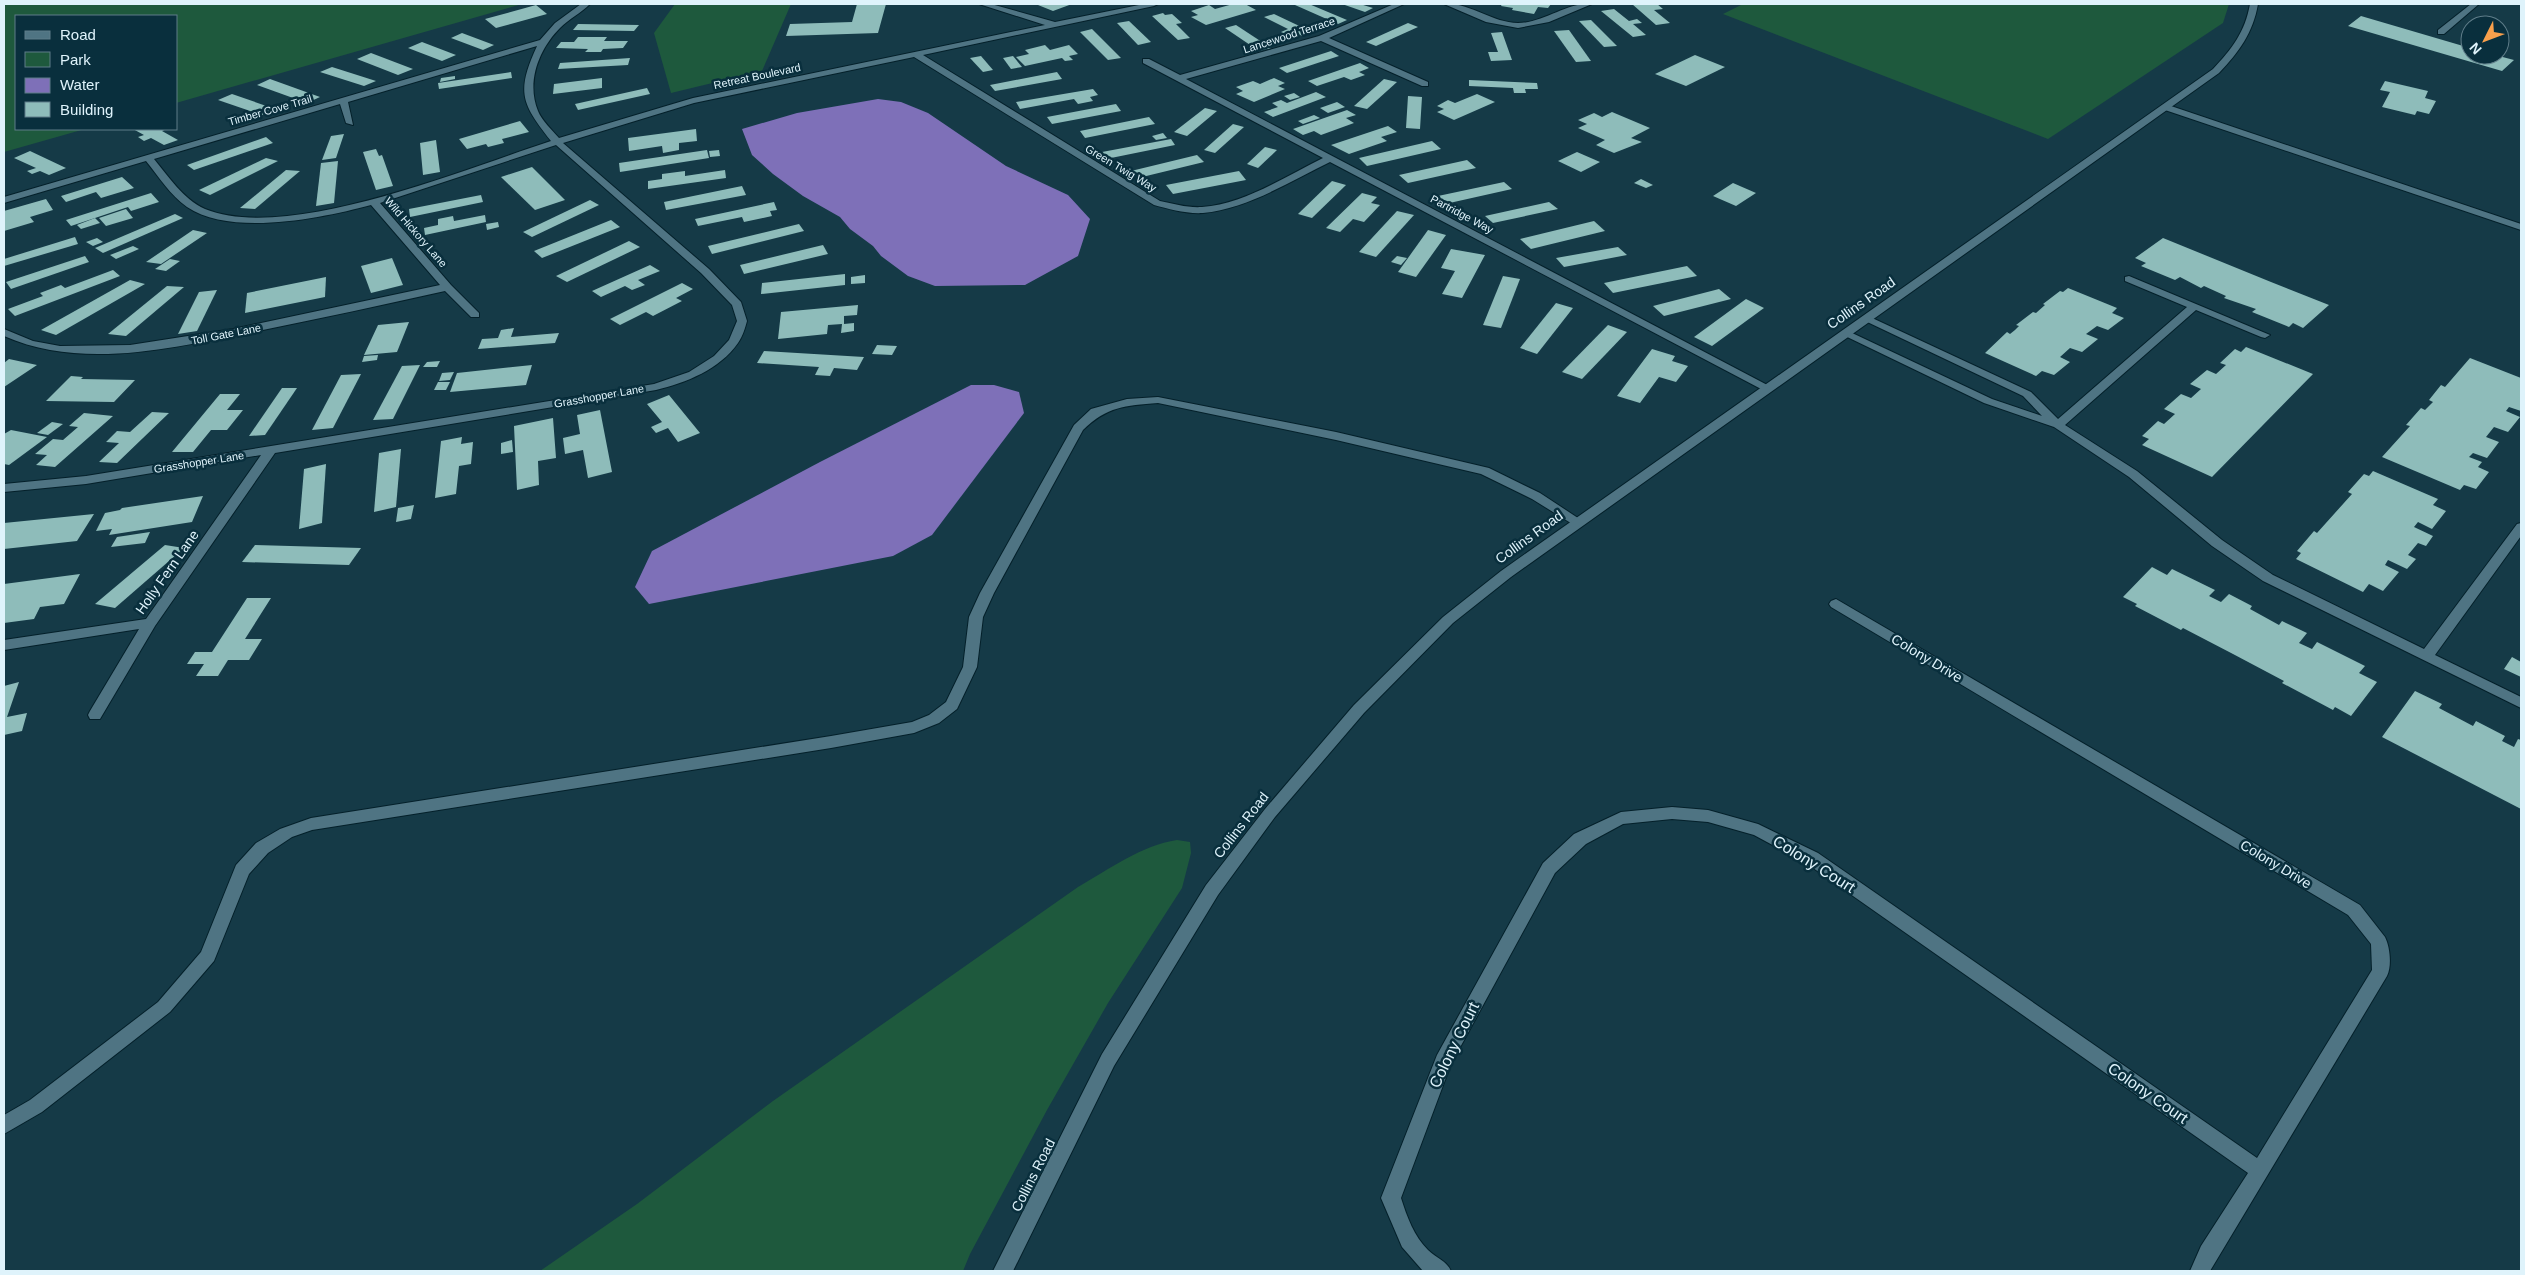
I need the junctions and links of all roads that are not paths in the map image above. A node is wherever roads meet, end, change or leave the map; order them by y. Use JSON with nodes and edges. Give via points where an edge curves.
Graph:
{"nodes":[{"id":1,"x":586,"y":4,"type":"edge"},
{"id":2,"x":983,"y":4,"type":"edge"},
{"id":3,"x":1154,"y":4,"type":"edge"},
{"id":4,"x":1400,"y":4,"type":"edge"},
{"id":5,"x":1448,"y":4,"type":"edge"},
{"id":6,"x":1588,"y":4,"type":"edge"},
{"id":7,"x":2254,"y":4,"type":"edge"},
{"id":8,"x":2475,"y":4,"type":"edge"},
{"id":9,"x":1054,"y":24,"type":"junction"},
{"id":10,"x":2441,"y":32,"type":"dead end"},
{"id":11,"x":1322,"y":38,"type":"junction"},
{"id":12,"x":544,"y":42,"type":"junction"},
{"id":13,"x":915,"y":54,"type":"junction"},
{"id":14,"x":1146,"y":61,"type":"dead end"},
{"id":15,"x":1180,"y":78,"type":"junction"},
{"id":16,"x":1425,"y":84,"type":"dead end"},
{"id":17,"x":343,"y":100,"type":"junction"},
{"id":18,"x":2165,"y":107,"type":"junction"},
{"id":19,"x":350,"y":123,"type":"dead end"},
{"id":20,"x":557,"y":142,"type":"junction"},
{"id":21,"x":148,"y":158,"type":"junction"},
{"id":22,"x":1331,"y":158,"type":"junction"},
{"id":23,"x":4,"y":200,"type":"edge"},
{"id":24,"x":372,"y":201,"type":"junction"},
{"id":25,"x":2521,"y":227,"type":"edge"},
{"id":26,"x":2129,"y":279,"type":"dead end"},
{"id":27,"x":447,"y":287,"type":"junction"},
{"id":28,"x":2194,"y":306,"type":"junction"},
{"id":29,"x":475,"y":315,"type":"dead end"},
{"id":30,"x":1866,"y":319,"type":"junction"},
{"id":31,"x":4,"y":332,"type":"edge"},
{"id":32,"x":1846,"y":334,"type":"junction"},
{"id":33,"x":2265,"y":335,"type":"dead end"},
{"id":34,"x":16,"y":340,"type":"junction"},
{"id":35,"x":4,"y":346,"type":"edge"},
{"id":36,"x":1767,"y":388,"type":"junction"},
{"id":37,"x":2058,"y":425,"type":"junction"},
{"id":38,"x":271,"y":450,"type":"junction"},
{"id":39,"x":4,"y":488,"type":"edge"},
{"id":40,"x":1578,"y":522,"type":"junction"},
{"id":41,"x":2521,"y":527,"type":"edge"},
{"id":42,"x":1836,"y":604,"type":"dead end"},
{"id":43,"x":150,"y":623,"type":"junction"},
{"id":44,"x":4,"y":645,"type":"edge"},
{"id":45,"x":2427,"y":656,"type":"junction"},
{"id":46,"x":2521,"y":703,"type":"edge"},
{"id":47,"x":95,"y":715,"type":"dead end"},
{"id":48,"x":4,"y":1125,"type":"edge"},
{"id":49,"x":2260,"y":1172,"type":"junction"},
{"id":50,"x":1003,"y":1271,"type":"edge"},
{"id":51,"x":1441,"y":1271,"type":"edge"},
{"id":52,"x":2200,"y":1271,"type":"edge"}],
"edges":[{"from":1,"to":12,"type":"street","name":"Grasshopper Lane","via":[[558,25]]},
{"from":2,"to":9,"type":"street"},
{"from":3,"to":9,"type":"street","name":"Retreat Boulevard"},
{"from":4,"to":11,"type":"street","name":"Lancewood Terrace"},
{"from":5,"to":6,"type":"street","via":[[1500,25],[1517,28],[1536,25]]},
{"from":7,"to":18,"type":"street","name":"Collins Road","via":[[2252,21],[2239,48],[2216,71]]},
{"from":8,"to":10,"type":"street"},
{"from":9,"to":13,"type":"street","name":"Retreat Boulevard"},
{"from":11,"to":15,"type":"street","name":"Lancewood Terrace"},
{"from":11,"to":16,"type":"street"},
{"from":12,"to":17,"type":"street","name":"Timber Cove Trail"},
{"from":12,"to":20,"type":"street","name":"Grasshopper Lane","via":[[530,71],[528,95],[534,114]]},
{"from":13,"to":20,"type":"street","name":"Retreat Boulevard","via":[[693,102]]},
{"from":13,"to":22,"type":"street","name":"Green Twig Way","via":[[1158,203],[1181,210],[1204,210],[1226,205]]},
{"from":14,"to":15,"type":"street","name":"Partridge Way"},
{"from":15,"to":22,"type":"street","name":"Partridge Way"},
{"from":17,"to":19,"type":"street"},
{"from":17,"to":21,"type":"street","name":"Timber Cove Trail"},
{"from":18,"to":25,"type":"street"},
{"from":18,"to":30,"type":"street","name":"Collins Road"},
{"from":20,"to":24,"type":"street","name":"Retreat Boulevard"},
{"from":20,"to":38,"type":"street","name":"Grasshopper Lane","via":[[738,304],[742,322],[734,341],[718,358],[693,374],[656,386]]},
{"from":21,"to":23,"type":"street","name":"Timber Cove Trail"},
{"from":21,"to":24,"type":"street","name":"Wild Hickory Lane","via":[[185,203],[210,214],[275,219],[308,216]]},
{"from":22,"to":36,"type":"street","name":"Partridge Way"},
{"from":24,"to":27,"type":"street","name":"Wild Hickory Lane"},
{"from":26,"to":28,"type":"street"},
{"from":27,"to":29,"type":"street","name":"Wild Hickory Lane"},
{"from":27,"to":34,"type":"street","name":"Toll Gate Lane","via":[[312,317],[137,349],[51,348]]},
{"from":28,"to":33,"type":"street"},
{"from":28,"to":37,"type":"street"},
{"from":30,"to":32,"type":"street","name":"Collins Road"},
{"from":30,"to":37,"type":"street","via":[[2027,394]]},
{"from":31,"to":34,"type":"street","name":"Toll Gate Lane"},
{"from":32,"to":36,"type":"street","name":"Collins Road"},
{"from":32,"to":37,"type":"street","via":[[1988,401]]},
{"from":34,"to":35,"type":"street"},
{"from":36,"to":40,"type":"street","name":"Collins Road"},
{"from":37,"to":45,"type":"street","via":[[2133,474],[2217,543],[2268,578]]},
{"from":38,"to":39,"type":"street","name":"Grasshopper Lane","via":[[86,480]]},
{"from":38,"to":43,"type":"street","name":"Holly Fern Lane"},
{"from":40,"to":48,"type":"street","via":[[1536,496],[1485,471],[1345,438],[1158,400],[1127,402],[1095,412],[1078,428],[987,593],[976,617],[970,667],[952,705],[934,720],[914,727],[694,765],[311,824],[286,833],[262,848],[242,870],[208,956],[164,1007],[36,1106]]},
{"from":40,"to":50,"type":"street","name":"Collins Road","via":[[1448,620],[1359,709],[1270,813],[1212,890],[1108,1060]]},
{"from":41,"to":45,"type":"street"},
{"from":42,"to":49,"type":"street","name":"Colony Drive","via":[[2354,910],[2379,942],[2381,971]]},
{"from":43,"to":44,"type":"street"},
{"from":43,"to":47,"type":"street","name":"Holly Fern Lane"},
{"from":45,"to":46,"type":"street"},
{"from":49,"to":51,"type":"street","name":"Colony Court","via":[[1812,858],[1758,830],[1708,816],[1672,813],[1621,818],[1580,839],[1549,868],[1443,1061],[1391,1198],[1405,1238],[1434,1268]]},
{"from":49,"to":52,"type":"street","name":"Colony Drive"}]}
